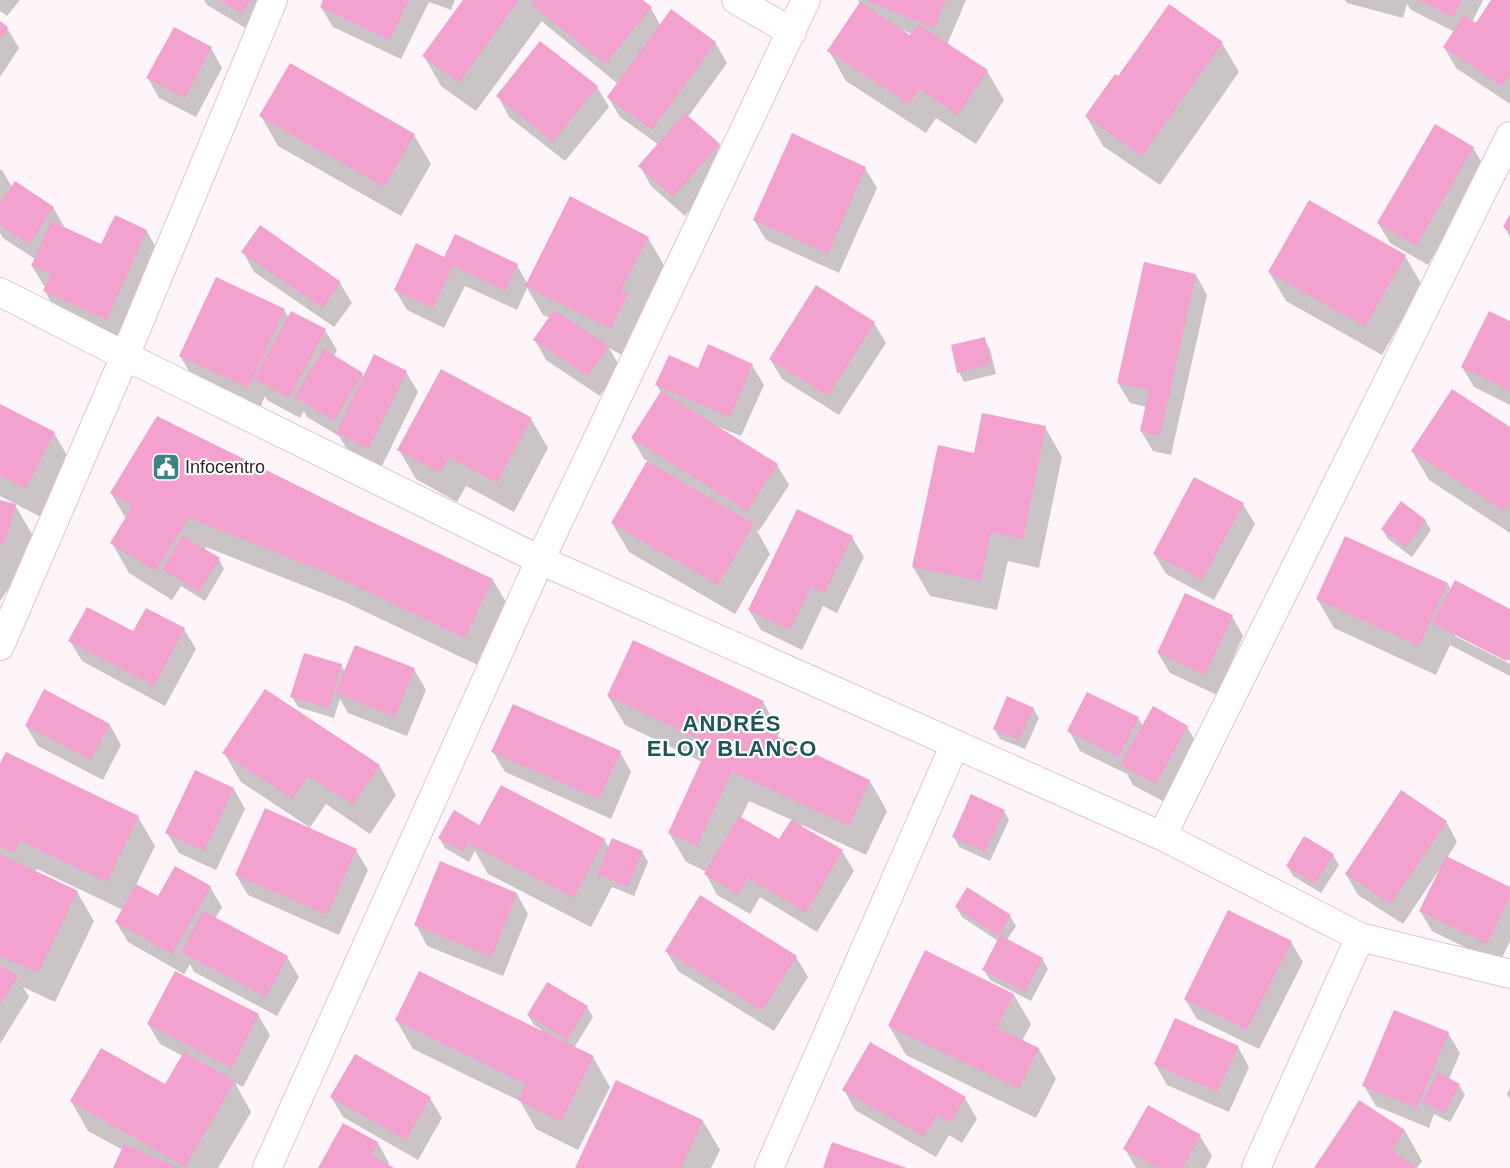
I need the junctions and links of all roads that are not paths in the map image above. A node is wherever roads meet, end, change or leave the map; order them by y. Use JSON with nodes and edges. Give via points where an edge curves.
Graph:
{"nodes":[{"id":1,"x":273,"y":0,"type":"edge"},
{"id":2,"x":736,"y":0,"type":"edge"},
{"id":3,"x":806,"y":0,"type":"edge"},
{"id":4,"x":792,"y":32,"type":"junction"},
{"id":5,"x":1510,"y":136,"type":"edge"},
{"id":6,"x":0,"y":292,"type":"edge"},
{"id":7,"x":125,"y":356,"type":"junction"},
{"id":8,"x":540,"y":560,"type":"junction"},
{"id":9,"x":0,"y":646,"type":"edge"},
{"id":10,"x":955,"y":744,"type":"junction"},
{"id":11,"x":1162,"y":836,"type":"junction"},
{"id":12,"x":1360,"y":937,"type":"junction"},
{"id":13,"x":1510,"y":974,"type":"edge"},
{"id":14,"x":267,"y":1168,"type":"edge"},
{"id":15,"x":769,"y":1168,"type":"edge"},
{"id":16,"x":1256,"y":1168,"type":"edge"}],
"edges":[{"from":1,"to":7,"type":"street"},
{"from":2,"to":4,"type":"street"},
{"from":3,"to":4,"type":"street"},
{"from":4,"to":8,"type":"street"},
{"from":5,"to":11,"type":"street"},
{"from":6,"to":7,"type":"street"},
{"from":7,"to":8,"type":"street"},
{"from":7,"to":9,"type":"street"},
{"from":8,"to":10,"type":"street"},
{"from":8,"to":14,"type":"street"},
{"from":10,"to":11,"type":"street"},
{"from":10,"to":15,"type":"street"},
{"from":11,"to":12,"type":"street"},
{"from":12,"to":13,"type":"street"},
{"from":12,"to":16,"type":"street"}]}
